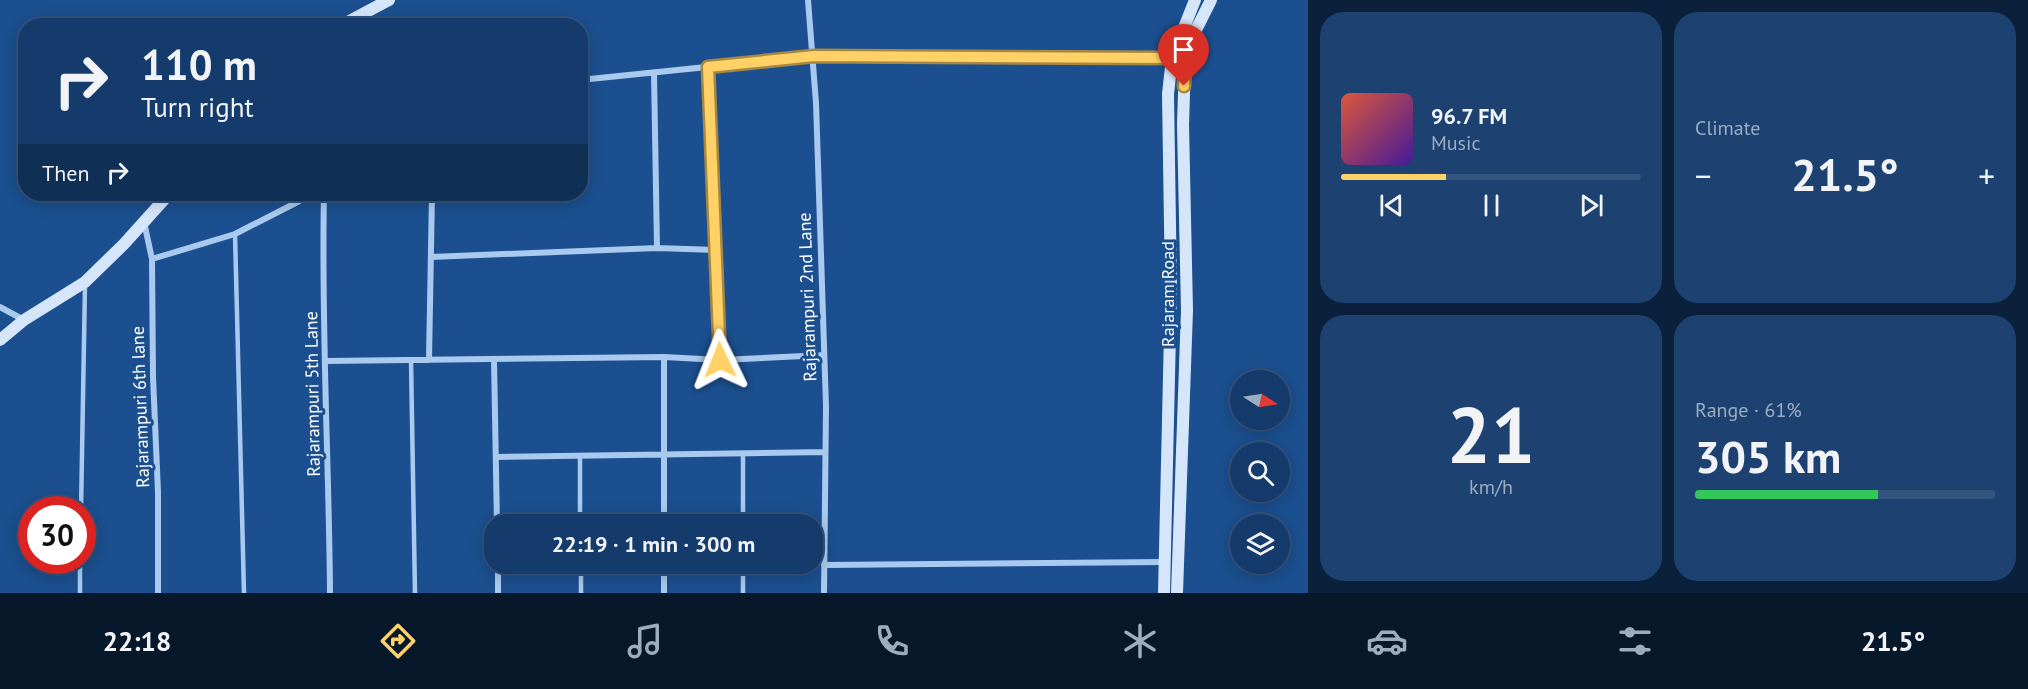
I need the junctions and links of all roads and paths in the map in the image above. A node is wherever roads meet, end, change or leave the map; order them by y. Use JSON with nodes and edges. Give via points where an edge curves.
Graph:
{"nodes":[{"id":1,"x":389,"y":0,"type":"edge"},
{"id":2,"x":808,"y":0,"type":"edge"},
{"id":3,"x":1195,"y":0,"type":"edge"},
{"id":4,"x":1211,"y":0,"type":"edge"},
{"id":5,"x":355,"y":18,"type":"edge"},
{"id":6,"x":814,"y":56,"type":"junction"},
{"id":7,"x":1172,"y":58,"type":"junction"},
{"id":8,"x":1185,"y":61,"type":"junction"},
{"id":9,"x":708,"y":67,"type":"junction"},
{"id":10,"x":654,"y":73,"type":"junction"},
{"id":11,"x":588,"y":79,"type":"edge"},
{"id":12,"x":163,"y":201,"type":"edge"},
{"id":13,"x":299,"y":201,"type":"edge"},
{"id":14,"x":324,"y":201,"type":"edge"},
{"id":15,"x":432,"y":201,"type":"edge"},
{"id":16,"x":144,"y":221,"type":"junction"},
{"id":17,"x":235,"y":234,"type":"junction"},
{"id":18,"x":657,"y":248,"type":"junction"},
{"id":19,"x":716,"y":250,"type":"junction"},
{"id":20,"x":431,"y":257,"type":"junction"},
{"id":21,"x":152,"y":260,"type":"junction"},
{"id":22,"x":86,"y":282,"type":"junction"},
{"id":23,"x":0,"y":307,"type":"edge"},
{"id":24,"x":24,"y":320,"type":"junction"},
{"id":25,"x":0,"y":340,"type":"edge"},
{"id":26,"x":824,"y":355,"type":"junction"},
{"id":27,"x":664,"y":357,"type":"junction"},
{"id":28,"x":494,"y":359,"type":"junction"},
{"id":29,"x":411,"y":360,"type":"junction"},
{"id":30,"x":429,"y":360,"type":"junction"},
{"id":31,"x":720,"y":360,"type":"junction"},
{"id":32,"x":326,"y":361,"type":"junction"},
{"id":33,"x":825,"y":452,"type":"junction"},
{"id":34,"x":742,"y":453,"type":"junction"},
{"id":35,"x":664,"y":455,"type":"junction"},
{"id":36,"x":580,"y":456,"type":"junction"},
{"id":37,"x":496,"y":457,"type":"junction"},
{"id":38,"x":81,"y":496,"type":"edge"},
{"id":39,"x":497,"y":514,"type":"edge"},
{"id":40,"x":580,"y":514,"type":"edge"},
{"id":41,"x":664,"y":514,"type":"edge"},
{"id":42,"x":743,"y":514,"type":"edge"},
{"id":43,"x":1164,"y":562,"type":"junction"},
{"id":44,"x":824,"y":565,"type":"junction"},
{"id":45,"x":80,"y":574,"type":"edge"},
{"id":46,"x":498,"y":574,"type":"edge"},
{"id":47,"x":581,"y":574,"type":"edge"},
{"id":48,"x":664,"y":574,"type":"edge"},
{"id":49,"x":743,"y":574,"type":"edge"},
{"id":50,"x":80,"y":593,"type":"edge"},
{"id":51,"x":158,"y":593,"type":"edge"},
{"id":52,"x":244,"y":593,"type":"edge"},
{"id":53,"x":330,"y":593,"type":"edge"},
{"id":54,"x":415,"y":593,"type":"edge"},
{"id":55,"x":498,"y":593,"type":"edge"},
{"id":56,"x":581,"y":593,"type":"edge"},
{"id":57,"x":664,"y":593,"type":"edge"},
{"id":58,"x":743,"y":593,"type":"edge"},
{"id":59,"x":824,"y":593,"type":"edge"},
{"id":60,"x":1164,"y":593,"type":"edge"},
{"id":61,"x":1177,"y":593,"type":"edge"}],
"edges":[{"from":1,"to":5,"type":"main road"},
{"from":2,"to":6,"type":"street","name":"Rajarampuri 2nd Lane"},
{"from":3,"to":7,"type":"main road"},
{"from":4,"to":8,"type":"main road","name":"Rajaram Road"},
{"from":6,"to":7,"type":"street"},
{"from":6,"to":9,"type":"street"},
{"from":6,"to":26,"type":"street","name":"Rajarampuri 2nd Lane"},
{"from":7,"to":8,"type":"street"},
{"from":7,"to":43,"type":"main road","via":[[1168,94],[1171,290]]},
{"from":8,"to":61,"type":"main road","name":"Rajaram Road","via":[[1187,310]]},
{"from":9,"to":10,"type":"street"},
{"from":9,"to":19,"type":"street"},
{"from":10,"to":11,"type":"street"},
{"from":10,"to":18,"type":"street"},
{"from":12,"to":16,"type":"main road"},
{"from":13,"to":17,"type":"street"},
{"from":14,"to":32,"type":"street","name":"Rajarampuri 5th Lane"},
{"from":15,"to":20,"type":"street"},
{"from":16,"to":21,"type":"street","name":"Rajarampuri 6th lane"},
{"from":16,"to":22,"type":"main road"},
{"from":17,"to":21,"type":"street"},
{"from":17,"to":52,"type":"lane"},
{"from":18,"to":19,"type":"street"},
{"from":18,"to":20,"type":"street"},
{"from":19,"to":31,"type":"street"},
{"from":20,"to":30,"type":"street"},
{"from":21,"to":51,"type":"street","name":"Rajarampuri 6th lane"},
{"from":22,"to":24,"type":"main road"},
{"from":22,"to":38,"type":"lane"},
{"from":23,"to":24,"type":"street"},
{"from":24,"to":25,"type":"main road"},
{"from":26,"to":31,"type":"street"},
{"from":26,"to":33,"type":"street","name":"Rajarampuri 2nd Lane"},
{"from":27,"to":28,"type":"street"},
{"from":27,"to":31,"type":"street"},
{"from":27,"to":35,"type":"street"},
{"from":28,"to":30,"type":"street"},
{"from":28,"to":37,"type":"street"},
{"from":29,"to":30,"type":"street"},
{"from":29,"to":32,"type":"street"},
{"from":29,"to":54,"type":"lane"},
{"from":32,"to":53,"type":"street","name":"Rajarampuri 5th Lane"},
{"from":33,"to":34,"type":"street"},
{"from":33,"to":44,"type":"street","name":"Rajarampuri 2nd Lane"},
{"from":34,"to":35,"type":"street"},
{"from":34,"to":42,"type":"lane"},
{"from":35,"to":36,"type":"street"},
{"from":35,"to":41,"type":"street"},
{"from":36,"to":37,"type":"street"},
{"from":36,"to":40,"type":"lane"},
{"from":37,"to":39,"type":"street"},
{"from":43,"to":44,"type":"street"},
{"from":43,"to":60,"type":"main road"},
{"from":44,"to":59,"type":"street","name":"Rajarampuri 2nd Lane"},
{"from":45,"to":50,"type":"lane"},
{"from":46,"to":55,"type":"street"},
{"from":47,"to":56,"type":"lane"},
{"from":48,"to":57,"type":"street"},
{"from":49,"to":58,"type":"lane"}]}
